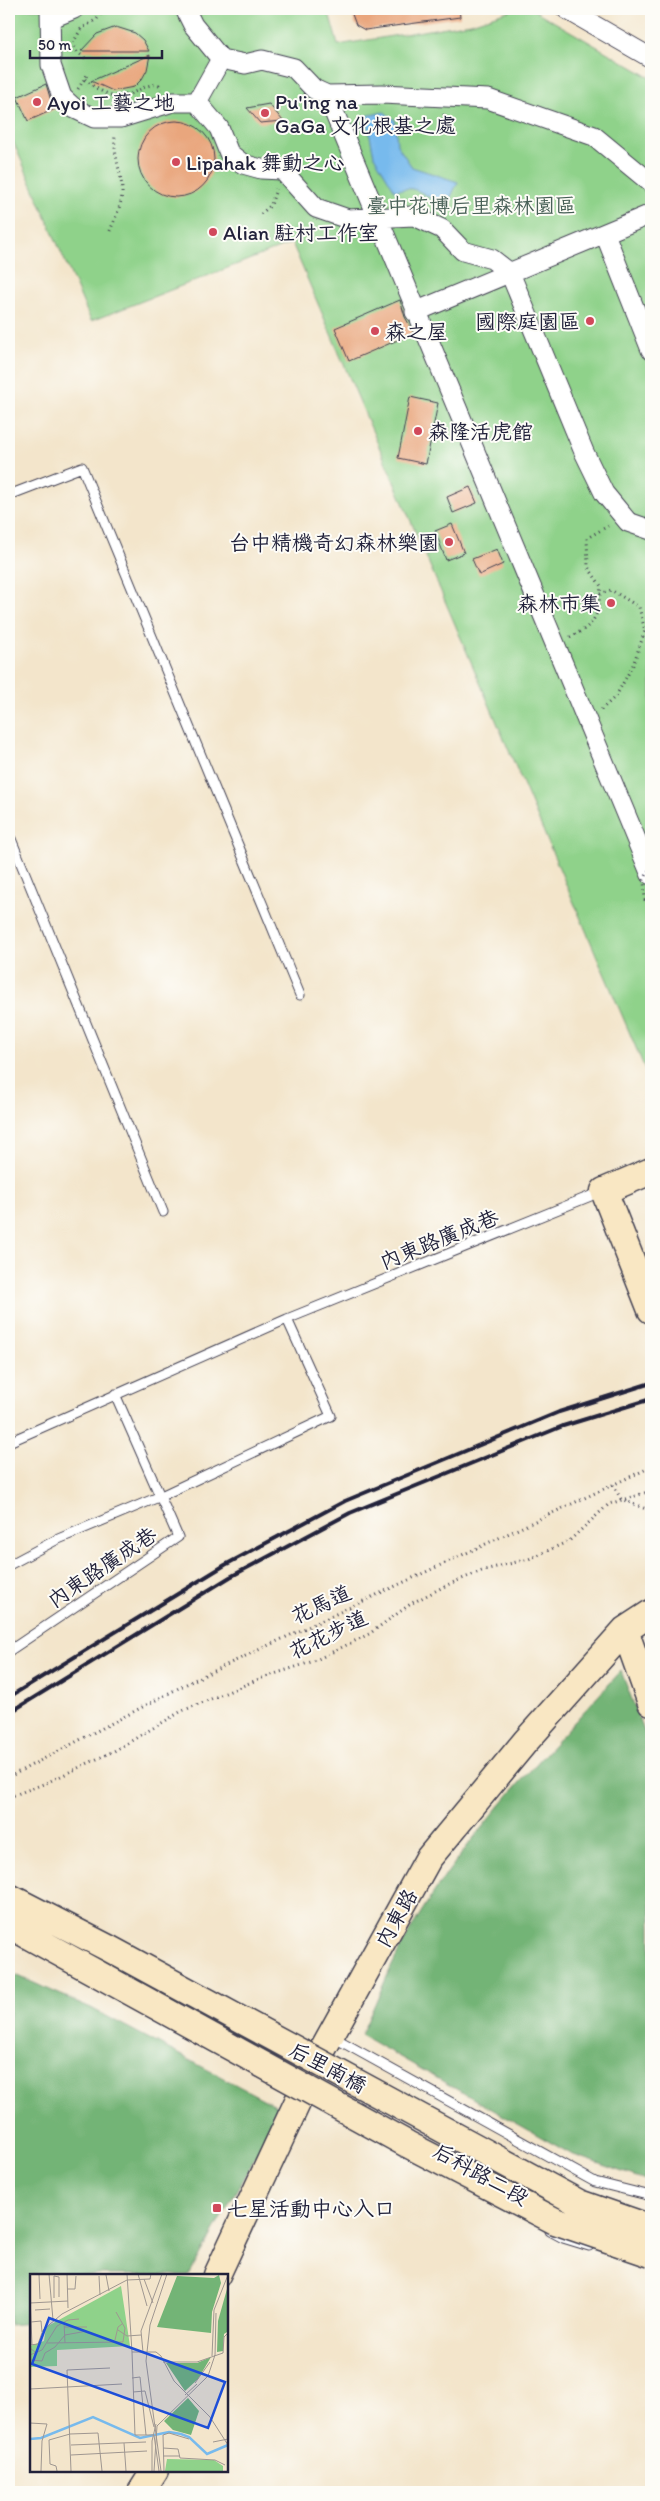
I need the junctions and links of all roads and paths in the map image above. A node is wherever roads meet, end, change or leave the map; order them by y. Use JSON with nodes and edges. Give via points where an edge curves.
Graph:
{"nodes":[{"id":1,"x":74,"y":9,"type":"edge"},
{"id":2,"x":104,"y":9,"type":"edge"},
{"id":3,"x":185,"y":9,"type":"edge"},
{"id":4,"x":566,"y":9,"type":"edge"},
{"id":5,"x":51,"y":13,"type":"edge"},
{"id":6,"x":85,"y":58,"type":"dead end"},
{"id":7,"x":651,"y":58,"type":"edge"},
{"id":8,"x":221,"y":59,"type":"junction"},
{"id":9,"x":85,"y":79,"type":"dead end"},
{"id":10,"x":327,"y":95,"type":"junction"},
{"id":11,"x":196,"y":102,"type":"junction"},
{"id":12,"x":163,"y":105,"type":"junction"},
{"id":13,"x":121,"y":118,"type":"junction"},
{"id":14,"x":282,"y":170,"type":"junction"},
{"id":15,"x":651,"y":183,"type":"edge"},
{"id":16,"x":261,"y":214,"type":"dead end"},
{"id":17,"x":651,"y":214,"type":"edge"},
{"id":18,"x":376,"y":217,"type":"junction"},
{"id":19,"x":110,"y":230,"type":"dead end"},
{"id":20,"x":604,"y":234,"type":"junction"},
{"id":21,"x":510,"y":274,"type":"junction"},
{"id":22,"x":416,"y":312,"type":"junction"},
{"id":23,"x":651,"y":350,"type":"edge"},
{"id":24,"x":9,"y":495,"type":"edge"},
{"id":25,"x":628,"y":522,"type":"junction"},
{"id":26,"x":651,"y":530,"type":"edge"},
{"id":27,"x":600,"y":594,"type":"junction"},
{"id":28,"x":554,"y":644,"type":"junction"},
{"id":29,"x":586,"y":722,"type":"junction"},
{"id":30,"x":9,"y":834,"type":"edge"},
{"id":31,"x":651,"y":866,"type":"edge"},
{"id":32,"x":651,"y":874,"type":"edge"},
{"id":33,"x":651,"y":906,"type":"edge"},
{"id":34,"x":300,"y":995,"type":"dead end"},
{"id":35,"x":651,"y":1171,"type":"edge"},
{"id":36,"x":604,"y":1191,"type":"junction"},
{"id":37,"x":163,"y":1212,"type":"dead end"},
{"id":38,"x":651,"y":1310,"type":"edge"},
{"id":39,"x":287,"y":1319,"type":"junction"},
{"id":40,"x":116,"y":1394,"type":"junction"},
{"id":41,"x":9,"y":1442,"type":"edge"},
{"id":42,"x":651,"y":1467,"type":"edge"},
{"id":43,"x":613,"y":1485,"type":"junction"},
{"id":44,"x":651,"y":1491,"type":"edge"},
{"id":45,"x":161,"y":1496,"type":"junction"},
{"id":46,"x":622,"y":1500,"type":"junction"},
{"id":47,"x":651,"y":1511,"type":"edge"},
{"id":48,"x":9,"y":1565,"type":"edge"},
{"id":49,"x":651,"y":1613,"type":"edge"},
{"id":50,"x":625,"y":1630,"type":"junction"},
{"id":51,"x":9,"y":1651,"type":"edge"},
{"id":52,"x":651,"y":1703,"type":"edge"},
{"id":53,"x":9,"y":1778,"type":"edge"},
{"id":54,"x":9,"y":1797,"type":"edge"},
{"id":55,"x":9,"y":1897,"type":"edge"},
{"id":56,"x":9,"y":1925,"type":"edge"},
{"id":57,"x":331,"y":2036,"type":"junction"},
{"id":58,"x":304,"y":2091,"type":"junction"},
{"id":59,"x":651,"y":2196,"type":"edge"},
{"id":60,"x":487,"y":2197,"type":"dead end"},
{"id":61,"x":538,"y":2225,"type":"dead end"},
{"id":62,"x":651,"y":2228,"type":"edge"},
{"id":63,"x":598,"y":2249,"type":"dead end"},
{"id":64,"x":651,"y":2254,"type":"edge"},
{"id":65,"x":217,"y":2274,"type":"edge"},
{"id":66,"x":154,"y":2471,"type":"edge"},
{"id":67,"x":142,"y":2492,"type":"edge"}],
"edges":[{"from":1,"to":5,"type":"street"},
{"from":2,"to":6,"type":"path","via":[[97,19],[81,28],[73,43]]},
{"from":3,"to":8,"type":"street","via":[[193,25]]},
{"from":4,"to":7,"type":"street"},
{"from":5,"to":13,"type":"street","via":[[51,65],[62,97],[75,109],[94,118]]},
{"from":8,"to":10,"type":"street","via":[[245,64],[262,60],[294,68],[314,89]]},
{"from":8,"to":11,"type":"street"},
{"from":9,"to":12,"type":"path","via":[[104,93],[125,96],[150,84],[159,85]]},
{"from":10,"to":15,"type":"street","via":[[488,99],[594,136]]},
{"from":10,"to":18,"type":"street"},
{"from":11,"to":12,"type":"street"},
{"from":11,"to":14,"type":"street","via":[[219,128],[230,153],[243,164]]},
{"from":12,"to":13,"type":"street"},
{"from":13,"to":19,"type":"path","via":[[115,137],[122,190],[119,209]]},
{"from":14,"to":16,"type":"path","via":[[271,205]]},
{"from":14,"to":18,"type":"street","via":[[316,208],[348,219]]},
{"from":17,"to":20,"type":"street"},
{"from":18,"to":21,"type":"street","via":[[414,216],[442,229],[463,251],[492,259]]},
{"from":18,"to":22,"type":"street"},
{"from":20,"to":21,"type":"street"},
{"from":20,"to":23,"type":"street"},
{"from":21,"to":22,"type":"street"},
{"from":21,"to":25,"type":"street","via":[[584,452],[604,493]]},
{"from":22,"to":28,"type":"street"},
{"from":24,"to":34,"type":"lane","via":[[82,467]]},
{"from":25,"to":26,"type":"street"},
{"from":25,"to":27,"type":"path","via":[[604,527],[588,538],[588,567],[601,586]]},
{"from":27,"to":28,"type":"path","via":[[597,616],[583,631]]},
{"from":27,"to":29,"type":"path","via":[[611,590],[639,607],[645,631],[634,665],[616,696]]},
{"from":28,"to":29,"type":"street"},
{"from":29,"to":32,"type":"street"},
{"from":30,"to":37,"type":"lane"},
{"from":31,"to":33,"type":"path","bridge":true,"via":[[644,880],[645,900]]},
{"from":35,"to":36,"type":"street"},
{"from":36,"to":38,"type":"street"},
{"from":36,"to":39,"type":"lane","name":"內東路廣成巷"},
{"from":39,"to":40,"type":"lane","name":"內東路廣成巷"},
{"from":39,"to":45,"type":"lane","name":"內東路廣成巷","via":[[330,1416]]},
{"from":40,"to":41,"type":"lane"},
{"from":40,"to":45,"type":"lane","name":"內東路廣成巷"},
{"from":42,"to":43,"type":"path","name":"花馬道"},
{"from":43,"to":46,"type":"path"},
{"from":43,"to":53,"type":"path","name":"花馬道","via":[[194,1680]]},
{"from":44,"to":46,"type":"path","name":"花花步道"},
{"from":45,"to":48,"type":"lane","name":"內東路廣成巷","via":[[56,1540]]},
{"from":45,"to":51,"type":"lane","name":"內東路廣成巷","via":[[178,1537]]},
{"from":46,"to":47,"type":"path"},
{"from":46,"to":54,"type":"path","name":"花花步道","via":[[609,1504],[569,1541],[529,1559],[484,1570],[447,1585],[412,1603],[369,1634],[314,1661],[182,1711],[114,1751]]},
{"from":49,"to":50,"type":"street","name":"內東路"},
{"from":50,"to":52,"type":"street"},
{"from":50,"to":57,"type":"street","name":"內東路","via":[[525,1742],[428,1859]]},
{"from":55,"to":62,"type":"street","name":"后里南橋","bridge":true,"via":[[579,2203]]},
{"from":56,"to":64,"type":"street","name":"后里南橋","bridge":true,"via":[[529,2208],[555,2221]]},
{"from":57,"to":58,"type":"street","name":"內東路"},
{"from":57,"to":59,"type":"lane","via":[[596,2182]]},
{"from":58,"to":60,"type":"lane","name":"后科路二段"},
{"from":58,"to":65,"type":"street","name":"內東路"},
{"from":61,"to":63,"type":"lane","name":"后科路二段","via":[[563,2238]]},
{"from":66,"to":67,"type":"street"}]}
